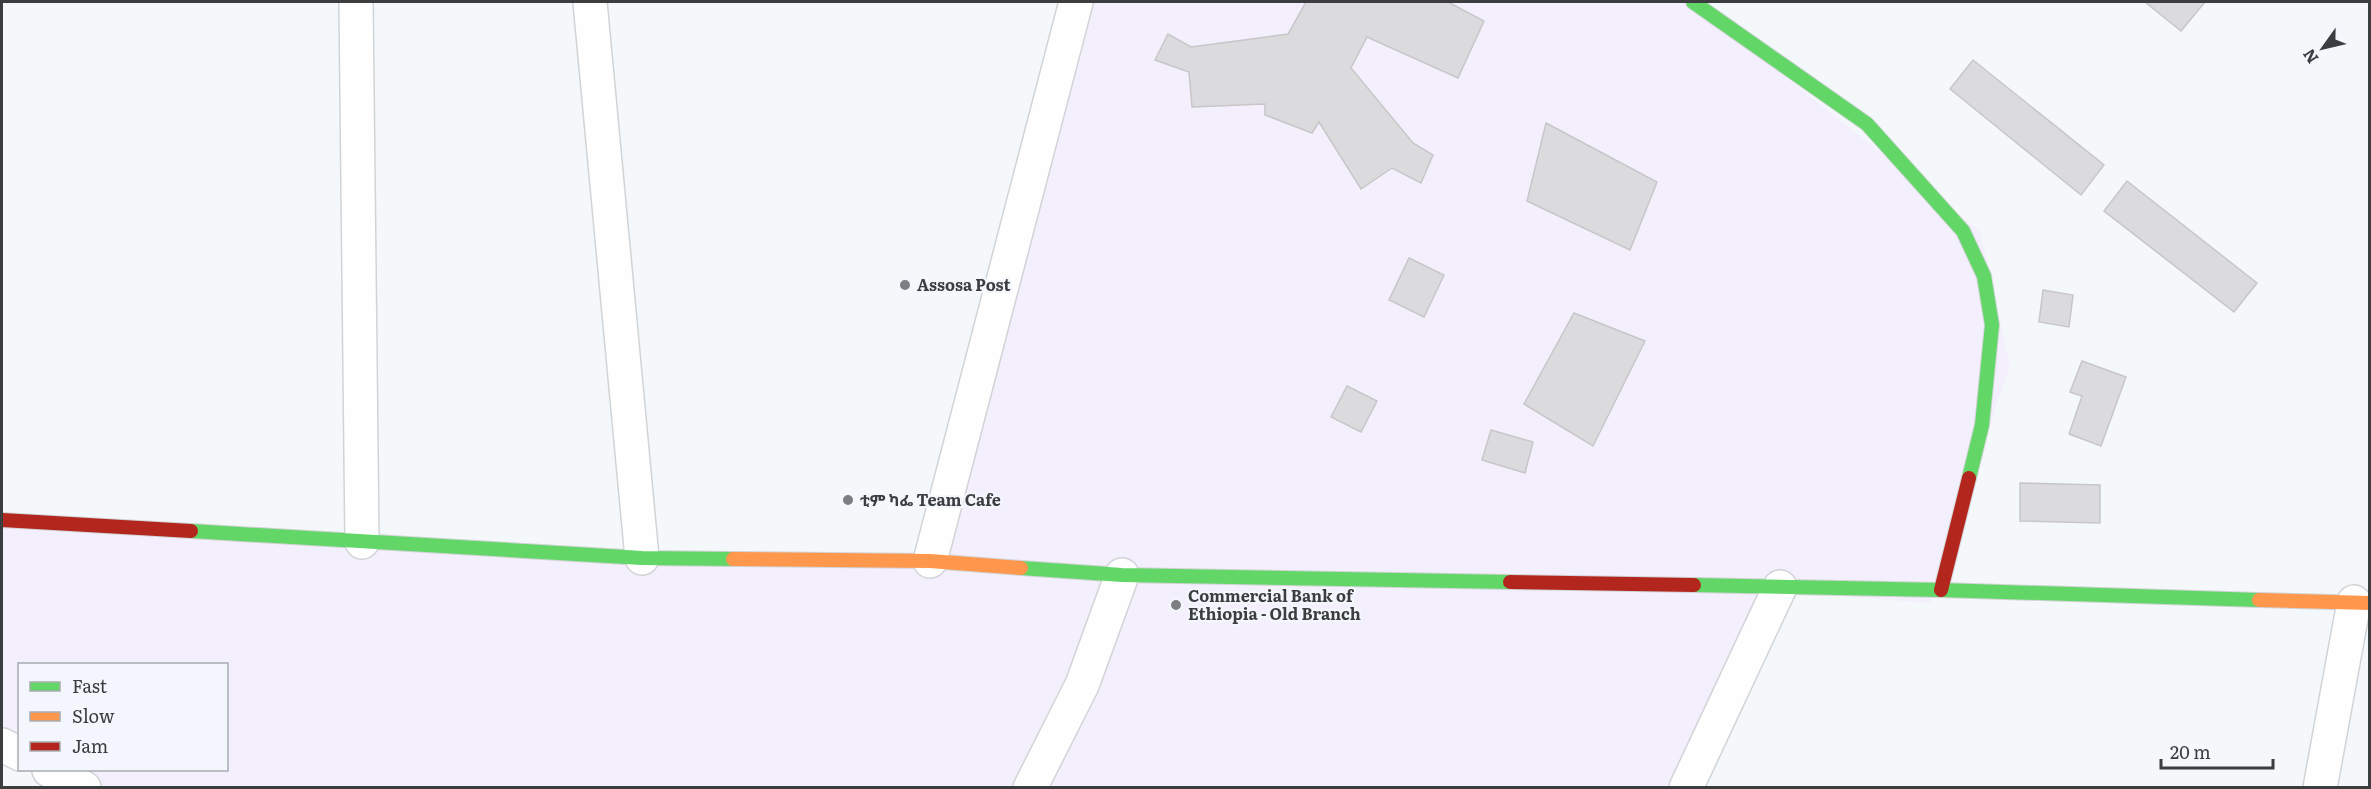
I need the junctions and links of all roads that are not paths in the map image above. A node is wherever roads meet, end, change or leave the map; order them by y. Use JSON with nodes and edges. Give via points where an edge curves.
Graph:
{"nodes":[{"id":1,"x":356,"y":2,"type":"edge"},
{"id":2,"x":590,"y":2,"type":"edge"},
{"id":3,"x":1076,"y":2,"type":"edge"},
{"id":4,"x":1693,"y":2,"type":"edge"},
{"id":5,"x":2,"y":520,"type":"edge"},
{"id":6,"x":362,"y":542,"type":"junction"},
{"id":7,"x":642,"y":558,"type":"junction"},
{"id":8,"x":930,"y":561,"type":"junction"},
{"id":9,"x":1122,"y":575,"type":"junction"},
{"id":10,"x":1780,"y":587,"type":"junction"},
{"id":11,"x":1941,"y":590,"type":"junction"},
{"id":12,"x":2362,"y":602,"type":"edge"},
{"id":13,"x":2,"y":745,"type":"edge"},
{"id":14,"x":18,"y":753,"type":"edge"},
{"id":15,"x":51,"y":771,"type":"edge"},
{"id":16,"x":84,"y":788,"type":"edge"},
{"id":17,"x":1030,"y":788,"type":"edge"},
{"id":18,"x":1686,"y":788,"type":"edge"},
{"id":19,"x":2320,"y":788,"type":"edge"}],
"edges":[{"from":1,"to":6,"type":"street"},
{"from":2,"to":7,"type":"street"},
{"from":3,"to":8,"type":"street"},
{"from":4,"to":11,"type":"street","via":[[1867,124],[1963,231],[1984,276],[1992,324],[1982,425]]},
{"from":5,"to":6,"type":"street"},
{"from":6,"to":7,"type":"street"},
{"from":7,"to":8,"type":"street"},
{"from":8,"to":9,"type":"street"},
{"from":9,"to":10,"type":"street"},
{"from":9,"to":17,"type":"street","via":[[1082,685]]},
{"from":10,"to":11,"type":"street"},
{"from":10,"to":18,"type":"street"},
{"from":11,"to":12,"type":"street"},
{"from":12,"to":19,"type":"street"},
{"from":13,"to":14,"type":"street"},
{"from":15,"to":16,"type":"street"}]}
